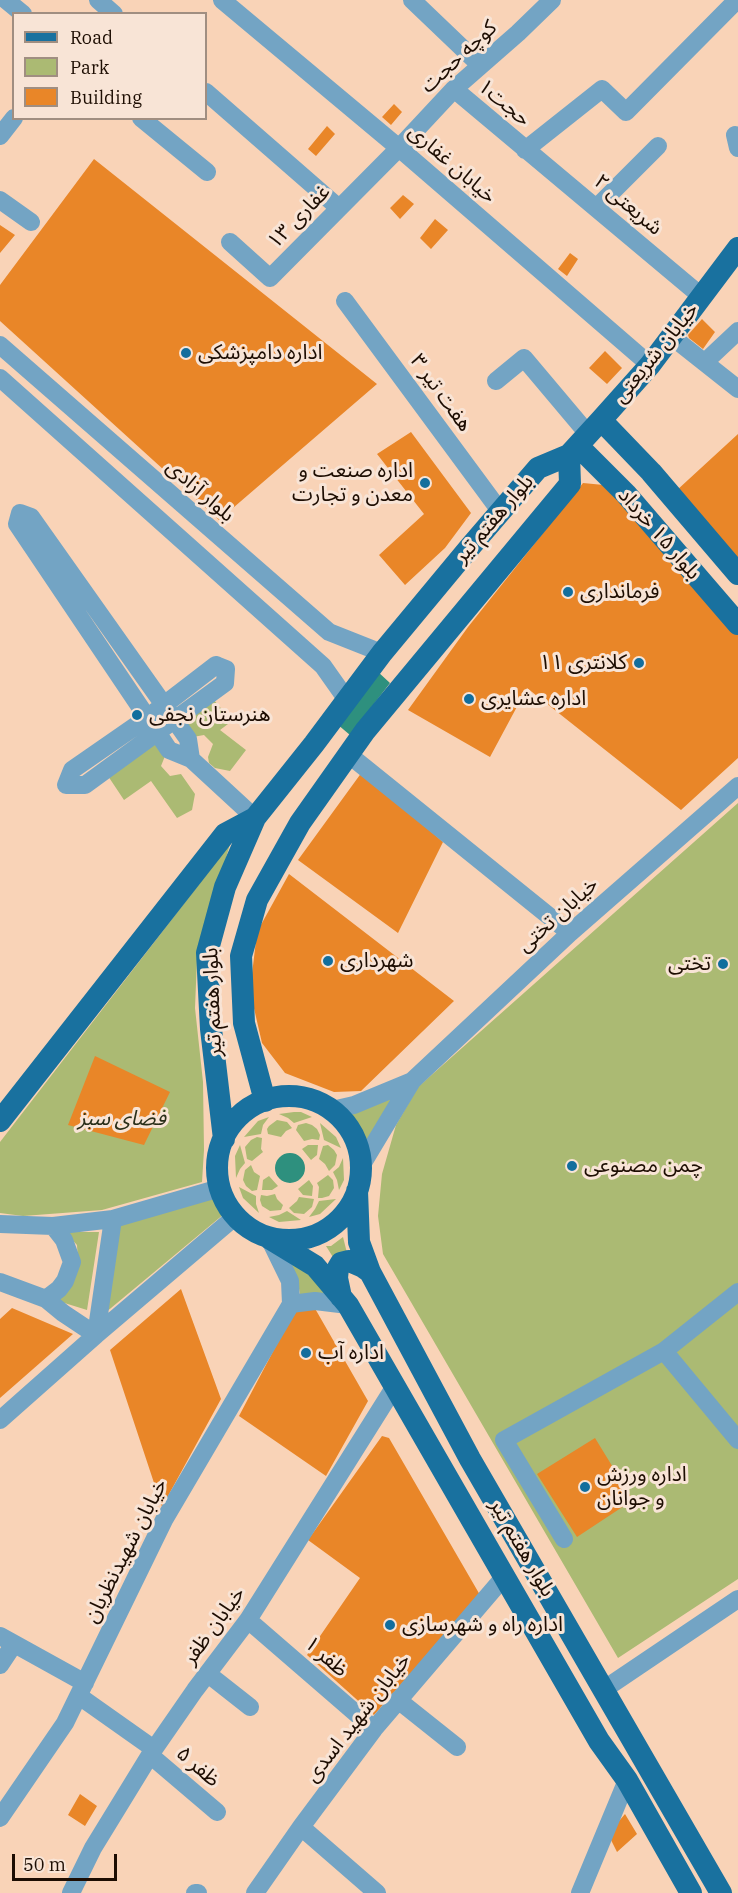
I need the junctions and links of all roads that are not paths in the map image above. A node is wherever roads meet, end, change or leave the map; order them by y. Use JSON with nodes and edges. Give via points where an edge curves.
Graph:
{"nodes":[{"id":1,"x":6,"y":0,"type":"edge"},
{"id":2,"x":222,"y":0,"type":"edge"},
{"id":3,"x":412,"y":0,"type":"edge"},
{"id":4,"x":552,"y":0,"type":"edge"},
{"id":5,"x":738,"y":0,"type":"edge"},
{"id":6,"x":20,"y":12,"type":"edge"},
{"id":7,"x":480,"y":65,"type":"junction"},
{"id":8,"x":454,"y":89,"type":"junction"},
{"id":9,"x":207,"y":93,"type":"edge"},
{"id":10,"x":12,"y":120,"type":"edge"},
{"id":11,"x":143,"y":120,"type":"edge"},
{"id":12,"x":0,"y":136,"type":"edge"},
{"id":13,"x":658,"y":146,"type":"dead end"},
{"id":14,"x":399,"y":148,"type":"junction"},
{"id":15,"x":525,"y":150,"type":"junction"},
{"id":16,"x":207,"y":172,"type":"dead end"},
{"id":17,"x":0,"y":200,"type":"edge"},
{"id":18,"x":339,"y":208,"type":"junction"},
{"id":19,"x":596,"y":208,"type":"junction"},
{"id":20,"x":31,"y":222,"type":"dead end"},
{"id":21,"x":230,"y":242,"type":"dead end"},
{"id":22,"x":738,"y":248,"type":"edge"},
{"id":23,"x":701,"y":296,"type":"junction"},
{"id":24,"x":345,"y":301,"type":"dead end"},
{"id":25,"x":738,"y":331,"type":"edge"},
{"id":26,"x":671,"y":336,"type":"junction"},
{"id":27,"x":0,"y":345,"type":"edge"},
{"id":28,"x":705,"y":362,"type":"junction"},
{"id":29,"x":650,"y":365,"type":"junction"},
{"id":30,"x":0,"y":378,"type":"edge"},
{"id":31,"x":496,"y":381,"type":"dead end"},
{"id":32,"x":738,"y":389,"type":"edge"},
{"id":33,"x":584,"y":439,"type":"junction"},
{"id":34,"x":651,"y":472,"type":"junction"},
{"id":35,"x":626,"y":494,"type":"junction"},
{"id":36,"x":500,"y":512,"type":"junction"},
{"id":37,"x":470,"y":547,"type":"junction"},
{"id":38,"x":497,"y":574,"type":"junction"},
{"id":39,"x":738,"y":574,"type":"edge"},
{"id":40,"x":738,"y":624,"type":"edge"},
{"id":41,"x":382,"y":653,"type":"junction"},
{"id":42,"x":347,"y":700,"type":"junction"},
{"id":43,"x":169,"y":713,"type":"junction"},
{"id":44,"x":152,"y":725,"type":"junction"},
{"id":45,"x":348,"y":754,"type":"junction"},
{"id":46,"x":191,"y":759,"type":"junction"},
{"id":47,"x":738,"y":786,"type":"edge"},
{"id":48,"x":255,"y":818,"type":"junction"},
{"id":49,"x":570,"y":933,"type":"junction"},
{"id":50,"x":412,"y":1081,"type":"junction"},
{"id":51,"x":265,"y":1101,"type":"junction"},
{"id":52,"x":332,"y":1110,"type":"junction"},
{"id":53,"x":0,"y":1121,"type":"edge"},
{"id":54,"x":224,"y":1138,"type":"junction"},
{"id":55,"x":361,"y":1166,"type":"junction"},
{"id":56,"x":220,"y":1188,"type":"junction"},
{"id":57,"x":357,"y":1191,"type":"junction"},
{"id":58,"x":236,"y":1216,"type":"junction"},
{"id":59,"x":113,"y":1219,"type":"junction"},
{"id":60,"x":0,"y":1224,"type":"edge"},
{"id":61,"x":53,"y":1226,"type":"junction"},
{"id":62,"x":269,"y":1238,"type":"junction"},
{"id":63,"x":370,"y":1272,"type":"junction"},
{"id":64,"x":0,"y":1282,"type":"edge"},
{"id":65,"x":738,"y":1292,"type":"edge"},
{"id":66,"x":46,"y":1299,"type":"junction"},
{"id":67,"x":344,"y":1301,"type":"junction"},
{"id":68,"x":291,"y":1304,"type":"junction"},
{"id":69,"x":96,"y":1335,"type":"junction"},
{"id":70,"x":664,"y":1351,"type":"junction"},
{"id":71,"x":395,"y":1386,"type":"junction"},
{"id":72,"x":0,"y":1420,"type":"edge"},
{"id":73,"x":738,"y":1440,"type":"edge"},
{"id":74,"x":564,"y":1539,"type":"dead end"},
{"id":75,"x":504,"y":1577,"type":"junction"},
{"id":76,"x":738,"y":1599,"type":"edge"},
{"id":77,"x":248,"y":1620,"type":"junction"},
{"id":78,"x":7,"y":1640,"type":"edge"},
{"id":79,"x":0,"y":1665,"type":"edge"},
{"id":80,"x":208,"y":1674,"type":"junction"},
{"id":81,"x":82,"y":1689,"type":"junction"},
{"id":82,"x":603,"y":1690,"type":"junction"},
{"id":83,"x":398,"y":1700,"type":"junction"},
{"id":84,"x":250,"y":1707,"type":"dead end"},
{"id":85,"x":374,"y":1729,"type":"junction"},
{"id":86,"x":457,"y":1748,"type":"dead end"},
{"id":87,"x":152,"y":1752,"type":"junction"},
{"id":88,"x":627,"y":1780,"type":"junction"},
{"id":89,"x":217,"y":1812,"type":"dead end"},
{"id":90,"x":0,"y":1818,"type":"edge"},
{"id":91,"x":301,"y":1827,"type":"junction"},
{"id":92,"x":72,"y":1893,"type":"edge"},
{"id":93,"x":255,"y":1893,"type":"edge"},
{"id":94,"x":377,"y":1893,"type":"edge"},
{"id":95,"x":580,"y":1893,"type":"edge"},
{"id":96,"x":691,"y":1893,"type":"edge"},
{"id":97,"x":721,"y":1893,"type":"edge"}],
"edges":[{"from":1,"to":6,"type":"street"},
{"from":2,"to":14,"type":"street","name":"خیابان غفاری"},
{"from":3,"to":7,"type":"street"},
{"from":4,"to":7,"type":"street","name":"کوچه حجت"},
{"from":5,"to":15,"type":"street","via":[[626,112],[602,89]]},
{"from":7,"to":8,"type":"street","name":"کوچه حجت"},
{"from":8,"to":14,"type":"street","name":"کوچه حجت"},
{"from":8,"to":15,"type":"street","name":"حجت۱"},
{"from":9,"to":18,"type":"street"},
{"from":10,"to":12,"type":"street"},
{"from":11,"to":16,"type":"street"},
{"from":13,"to":19,"type":"street"},
{"from":14,"to":18,"type":"street","name":"غفاری ۱۳"},
{"from":14,"to":29,"type":"street","name":"خیابان غفاری"},
{"from":15,"to":19,"type":"street","name":"شریعتی ۲"},
{"from":17,"to":20,"type":"street"},
{"from":18,"to":21,"type":"street","name":"غفاری ۱۳","via":[[270,278]]},
{"from":19,"to":23,"type":"street","name":"شریعتی ۲"},
{"from":22,"to":23,"type":"main road","name":"خیابان شریعتی"},
{"from":23,"to":26,"type":"main road","name":"خیابان شریعتی"},
{"from":24,"to":36,"type":"street","name":"هفت تیر ۳"},
{"from":25,"to":28,"type":"street"},
{"from":26,"to":28,"type":"street"},
{"from":26,"to":29,"type":"main road","name":"خیابان شریعتی"},
{"from":27,"to":41,"type":"street","name":"بلوار آزادی","via":[[329,632]]},
{"from":28,"to":32,"type":"street"},
{"from":29,"to":33,"type":"main road","name":"خیابان شریعتی"},
{"from":30,"to":42,"type":"street","via":[[323,666]]},
{"from":31,"to":33,"type":"street","via":[[524,358]]},
{"from":33,"to":34,"type":"main road","name":"بلوار ۱۵ خرداد"},
{"from":33,"to":35,"type":"main road","name":"بلوار ۱۵ خرداد"},
{"from":33,"to":36,"type":"main road","name":"بلوار هفتم تیر","via":[[538,468]]},
{"from":33,"to":38,"type":"main road","name":"بلوار هفتم تیر","via":[[570,484]]},
{"from":34,"to":35,"type":"main road","via":[[637,476]]},
{"from":34,"to":39,"type":"main road","name":"بلوار ۱۵ خرداد"},
{"from":35,"to":40,"type":"main road","name":"بلوار ۱۵ خرداد"},
{"from":36,"to":37,"type":"main road","name":"بلوار هفتم تیر"},
{"from":37,"to":38,"type":"main road"},
{"from":37,"to":41,"type":"main road","name":"بلوار هفتم تیر"},
{"from":38,"to":45,"type":"main road","name":"بلوار هفتم تیر"},
{"from":41,"to":42,"type":"main road","name":"بلوار هفتم تیر"},
{"from":42,"to":48,"type":"main road","name":"بلوار هفتم تیر"},
{"from":43,"to":44,"type":"street"},
{"from":43,"to":44,"type":"street","via":[[31,517],[20,513],[17,524]]},
{"from":43,"to":46,"type":"street","via":[[188,739]]},
{"from":44,"to":46,"type":"street","via":[[169,750]]},
{"from":45,"to":49,"type":"street"},
{"from":45,"to":51,"type":"main road","name":"بلوار هفتم تیر","via":[[300,823],[257,900],[241,956],[244,1023]]},
{"from":46,"to":48,"type":"street"},
{"from":47,"to":49,"type":"street","name":"خیابان تختی"},
{"from":48,"to":53,"type":"main road","via":[[225,834]]},
{"from":48,"to":54,"type":"main road","name":"بلوار هفتم تیر","via":[[225,887],[207,953]]},
{"from":49,"to":50,"type":"street","name":"خیابان تختی"},
{"from":50,"to":52,"type":"street"},
{"from":50,"to":55,"type":"street"},
{"from":51,"to":52,"type":"main road","via":[[299,1097]]},
{"from":51,"to":54,"type":"main road","via":[[248,1109]]},
{"from":52,"to":55,"type":"main road","via":[[357,1145]]},
{"from":54,"to":56,"type":"main road","via":[[218,1163]]},
{"from":55,"to":57,"type":"main road"},
{"from":56,"to":58,"type":"main road"},
{"from":56,"to":59,"type":"street"},
{"from":57,"to":62,"type":"main road","via":[[332,1226],[313,1237]]},
{"from":57,"to":63,"type":"main road","name":"بلوار هفتم تیر","via":[[358,1242]]},
{"from":58,"to":62,"type":"main road"},
{"from":58,"to":69,"type":"street"},
{"from":59,"to":61,"type":"street"},
{"from":59,"to":69,"type":"street"},
{"from":60,"to":61,"type":"street"},
{"from":61,"to":66,"type":"street","via":[[64,1240],[72,1262],[65,1281]]},
{"from":62,"to":67,"type":"main road","name":"بلوار هفتم تیر","via":[[315,1266]]},
{"from":62,"to":68,"type":"street","via":[[290,1281]]},
{"from":63,"to":67,"type":"main road","via":[[349,1261],[341,1263],[337,1278]]},
{"from":63,"to":82,"type":"main road","name":"بلوار هفتم تیر","via":[[470,1459]]},
{"from":64,"to":66,"type":"street"},
{"from":65,"to":70,"type":"street"},
{"from":66,"to":69,"type":"street"},
{"from":67,"to":68,"type":"street"},
{"from":67,"to":71,"type":"main road","name":"بلوار هفتم تیر"},
{"from":68,"to":81,"type":"street","name":"خیابان شهیدنظریان","via":[[164,1520]]},
{"from":69,"to":72,"type":"street"},
{"from":70,"to":73,"type":"street"},
{"from":70,"to":74,"type":"street","via":[[504,1440]]},
{"from":71,"to":75,"type":"main road","name":"بلوار هفتم تیر"},
{"from":71,"to":77,"type":"street","name":"خیابان ظفر"},
{"from":75,"to":83,"type":"street","name":"خیابان شهید اسدی"},
{"from":75,"to":88,"type":"main road","name":"بلوار هفتم تیر","via":[[599,1742]]},
{"from":76,"to":82,"type":"street"},
{"from":77,"to":80,"type":"street","name":"خیابان ظفر"},
{"from":77,"to":85,"type":"street","name":"ظفر ۱"},
{"from":78,"to":79,"type":"street"},
{"from":78,"to":81,"type":"street","name":"ظفر ۵"},
{"from":80,"to":84,"type":"street"},
{"from":80,"to":87,"type":"street","name":"خیابان ظفر"},
{"from":81,"to":87,"type":"street","name":"ظفر ۵"},
{"from":81,"to":90,"type":"street","name":"خیابان شهیدنظریان","via":[[65,1723]]},
{"from":82,"to":97,"type":"main road","name":"بلوار هفتم تیر"},
{"from":83,"to":85,"type":"street","name":"خیابان شهید اسدی"},
{"from":83,"to":86,"type":"street"},
{"from":85,"to":91,"type":"street","name":"خیابان شهید اسدی"},
{"from":87,"to":89,"type":"street","name":"ظفر ۵"},
{"from":87,"to":92,"type":"street","name":"خیابان ظفر","via":[[93,1848]]},
{"from":88,"to":95,"type":"street"},
{"from":88,"to":96,"type":"main road","name":"بلوار هفتم تیر"},
{"from":91,"to":93,"type":"street","name":"خیابان شهید اسدی"},
{"from":91,"to":94,"type":"street"}]}
